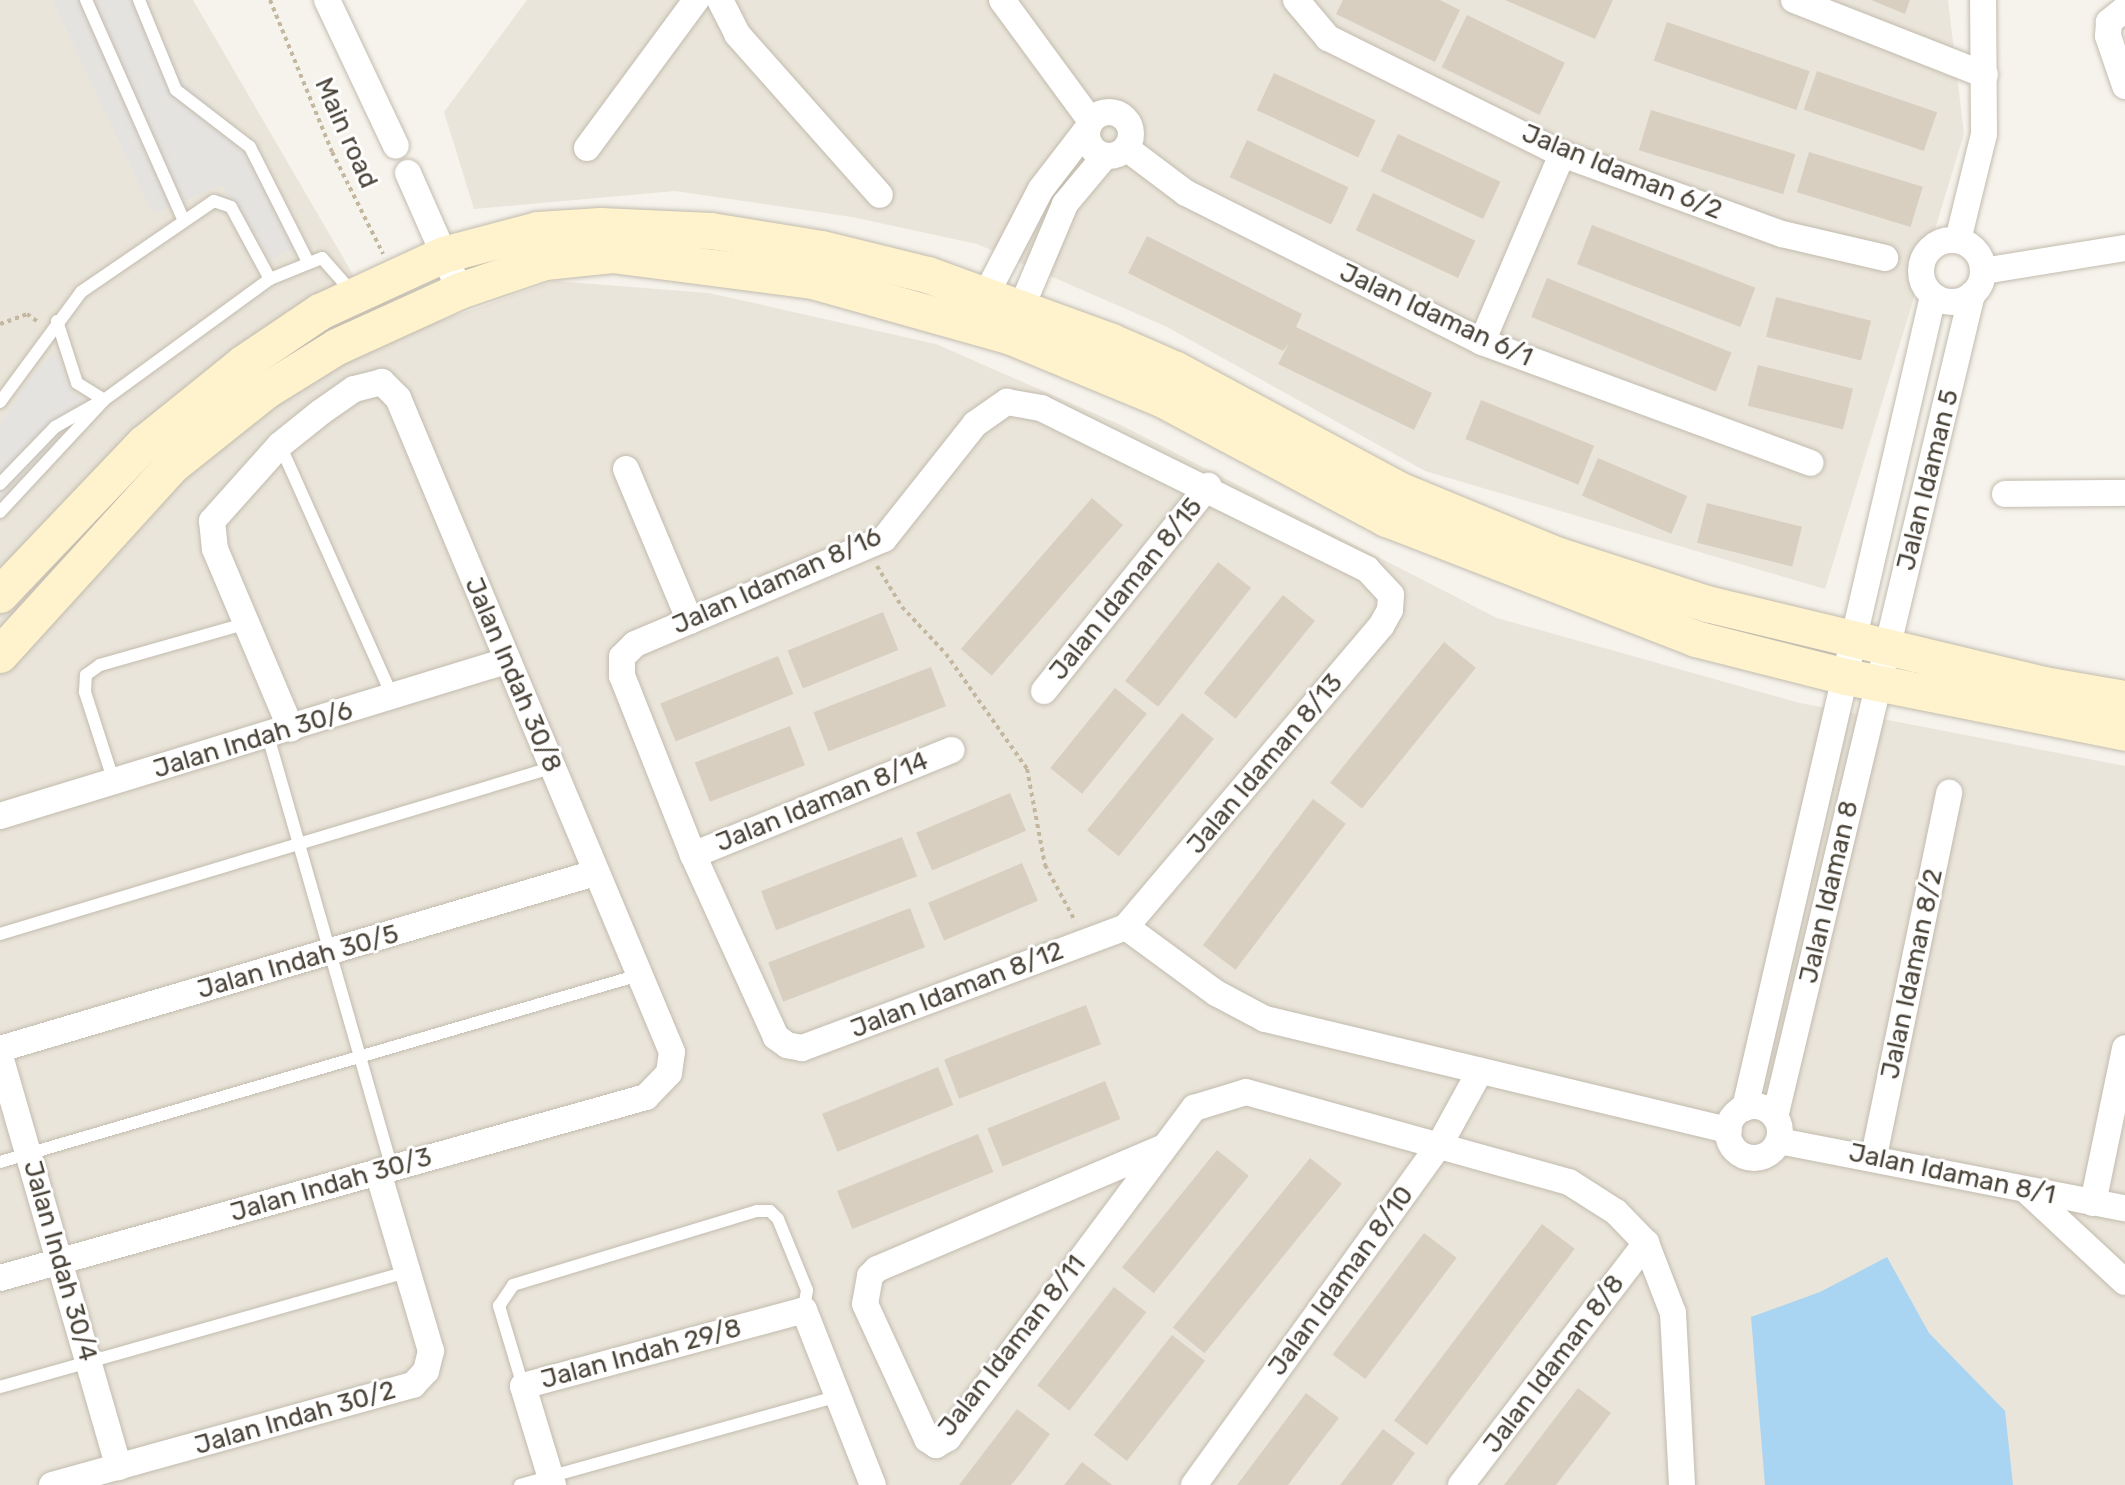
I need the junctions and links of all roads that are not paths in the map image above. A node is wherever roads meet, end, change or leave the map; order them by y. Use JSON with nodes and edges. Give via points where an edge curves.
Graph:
{"nodes":[{"id":1,"x":86,"y":0,"type":"edge"},
{"id":2,"x":139,"y":0,"type":"edge"},
{"id":3,"x":327,"y":0,"type":"edge"},
{"id":4,"x":696,"y":0,"type":"edge"},
{"id":5,"x":720,"y":0,"type":"edge"},
{"id":6,"x":1002,"y":0,"type":"edge"},
{"id":7,"x":1296,"y":0,"type":"edge"},
{"id":8,"x":1794,"y":0,"type":"edge"},
{"id":9,"x":1983,"y":0,"type":"edge"},
{"id":10,"x":2125,"y":9,"type":"edge"},
{"id":11,"x":1985,"y":75,"type":"junction"},
{"id":12,"x":2125,"y":86,"type":"edge"},
{"id":13,"x":1090,"y":124,"type":"junction"},
{"id":14,"x":396,"y":146,"type":"dead end"},
{"id":15,"x":587,"y":148,"type":"dead end"},
{"id":16,"x":1116,"y":152,"type":"junction"},
{"id":17,"x":1562,"y":154,"type":"junction"},
{"id":18,"x":408,"y":173,"type":"dead end"},
{"id":19,"x":880,"y":195,"type":"dead end"},
{"id":20,"x":183,"y":219,"type":"junction"},
{"id":21,"x":1958,"y":240,"type":"junction"},
{"id":22,"x":2125,"y":248,"type":"edge"},
{"id":23,"x":444,"y":255,"type":"junction"},
{"id":24,"x":1885,"y":258,"type":"dead end"},
{"id":25,"x":308,"y":262,"type":"junction"},
{"id":26,"x":270,"y":279,"type":"junction"},
{"id":27,"x":1978,"y":282,"type":"junction"},
{"id":28,"x":460,"y":291,"type":"junction"},
{"id":29,"x":355,"y":296,"type":"junction"},
{"id":30,"x":1933,"y":296,"type":"junction"},
{"id":31,"x":978,"y":310,"type":"junction"},
{"id":32,"x":1015,"y":322,"type":"junction"},
{"id":33,"x":53,"y":326,"type":"junction"},
{"id":34,"x":1482,"y":342,"type":"junction"},
{"id":35,"x":104,"y":400,"type":"junction"},
{"id":36,"x":0,"y":402,"type":"edge"},
{"id":37,"x":280,"y":445,"type":"junction"},
{"id":38,"x":1810,"y":463,"type":"dead end"},
{"id":39,"x":626,"y":469,"type":"dead end"},
{"id":40,"x":0,"y":484,"type":"edge"},
{"id":41,"x":1208,"y":486,"type":"junction"},
{"id":42,"x":2125,"y":493,"type":"edge"},
{"id":43,"x":2005,"y":494,"type":"dead end"},
{"id":44,"x":0,"y":512,"type":"edge"},
{"id":45,"x":1,"y":583,"type":"edge"},
{"id":46,"x":690,"y":621,"type":"junction"},
{"id":47,"x":247,"y":623,"type":"junction"},
{"id":48,"x":0,"y":655,"type":"edge"},
{"id":49,"x":506,"y":661,"type":"junction"},
{"id":50,"x":1866,"y":662,"type":"junction"},
{"id":51,"x":1044,"y":691,"type":"dead end"},
{"id":52,"x":393,"y":698,"type":"junction"},
{"id":53,"x":2125,"y":699,"type":"edge"},
{"id":54,"x":280,"y":733,"type":"junction"},
{"id":55,"x":2125,"y":733,"type":"edge"},
{"id":56,"x":951,"y":750,"type":"dead end"},
{"id":57,"x":551,"y":768,"type":"junction"},
{"id":58,"x":114,"y":782,"type":"junction"},
{"id":59,"x":1949,"y":793,"type":"dead end"},
{"id":60,"x":0,"y":816,"type":"edge"},
{"id":61,"x":299,"y":845,"type":"junction"},
{"id":62,"x":693,"y":855,"type":"junction"},
{"id":63,"x":595,"y":873,"type":"junction"},
{"id":64,"x":1793,"y":904,"type":"junction"},
{"id":65,"x":1825,"y":908,"type":"junction"},
{"id":66,"x":1126,"y":927,"type":"junction"},
{"id":67,"x":0,"y":934,"type":"edge"},
{"id":68,"x":330,"y":952,"type":"junction"},
{"id":69,"x":639,"y":975,"type":"junction"},
{"id":70,"x":2125,"y":1048,"type":"edge"},
{"id":71,"x":0,"y":1049,"type":"edge"},
{"id":72,"x":0,"y":1056,"type":"edge"},
{"id":73,"x":361,"y":1061,"type":"junction"},
{"id":74,"x":1480,"y":1071,"type":"junction"},
{"id":75,"x":659,"y":1086,"type":"joint"},
{"id":76,"x":1745,"y":1108,"type":"junction"},
{"id":77,"x":1777,"y":1129,"type":"junction"},
{"id":78,"x":1729,"y":1130,"type":"junction"},
{"id":79,"x":1441,"y":1142,"type":"junction"},
{"id":80,"x":1162,"y":1148,"type":"junction"},
{"id":81,"x":28,"y":1153,"type":"junction"},
{"id":82,"x":1874,"y":1156,"type":"junction"},
{"id":83,"x":0,"y":1162,"type":"edge"},
{"id":84,"x":385,"y":1170,"type":"junction"},
{"id":85,"x":2027,"y":1191,"type":"junction"},
{"id":86,"x":2093,"y":1203,"type":"junction"},
{"id":87,"x":2125,"y":1208,"type":"edge"},
{"id":88,"x":1646,"y":1243,"type":"junction"},
{"id":89,"x":61,"y":1261,"type":"junction"},
{"id":90,"x":407,"y":1272,"type":"junction"},
{"id":91,"x":0,"y":1278,"type":"edge"},
{"id":92,"x":2125,"y":1282,"type":"edge"},
{"id":93,"x":804,"y":1310,"type":"junction"},
{"id":94,"x":89,"y":1362,"type":"junction"},
{"id":95,"x":523,"y":1386,"type":"junction"},
{"id":96,"x":0,"y":1387,"type":"edge"},
{"id":97,"x":836,"y":1397,"type":"junction"},
{"id":98,"x":119,"y":1467,"type":"junction"},
{"id":99,"x":551,"y":1481,"type":"edge"},
{"id":100,"x":52,"y":1485,"type":"edge"},
{"id":101,"x":520,"y":1485,"type":"edge"},
{"id":102,"x":873,"y":1485,"type":"edge"},
{"id":103,"x":1194,"y":1485,"type":"edge"},
{"id":104,"x":1461,"y":1485,"type":"edge"},
{"id":105,"x":1682,"y":1485,"type":"edge"}],
"edges":[{"from":1,"to":20,"type":"lane"},
{"from":2,"to":25,"type":"lane","via":[[176,90],[250,147]]},
{"from":3,"to":14,"type":"street"},
{"from":4,"to":15,"type":"street"},
{"from":5,"to":19,"type":"street","via":[[737,34]]},
{"from":6,"to":13,"type":"street"},
{"from":7,"to":17,"type":"street","name":"Jalan Idaman 6/2","via":[[1328,38]]},
{"from":8,"to":11,"type":"street"},
{"from":9,"to":11,"type":"street"},
{"from":10,"to":12,"type":"street","via":[[2109,22]]},
{"from":11,"to":21,"type":"street","via":[[1984,134]]},
{"from":13,"to":16,"type":"street","via":[[1092,149]]},
{"from":13,"to":16,"type":"street","via":[[1102,113],[1123,116],[1131,135]]},
{"from":13,"to":31,"type":"street","via":[[1041,189]]},
{"from":16,"to":32,"type":"street","via":[[1065,204]]},
{"from":16,"to":34,"type":"street","name":"Jalan Idaman 6/1","via":[[1186,193]]},
{"from":17,"to":24,"type":"street","name":"Jalan Idaman 6/2","via":[[1782,234]]},
{"from":17,"to":34,"type":"street"},
{"from":18,"to":23,"type":"street"},
{"from":20,"to":26,"type":"lane","via":[[214,201],[227,203]]},
{"from":20,"to":33,"type":"lane","via":[[81,292]]},
{"from":21,"to":27,"type":"street","via":[[1976,251]]},
{"from":21,"to":30,"type":"street","via":[[1938,242],[1923,258],[1922,278]]},
{"from":22,"to":27,"type":"street"},
{"from":23,"to":28,"type":"street"},
{"from":23,"to":29,"type":"main road"},
{"from":23,"to":31,"type":"main road","via":[[538,230],[601,226],[711,231],[822,249],[928,275]]},
{"from":25,"to":26,"type":"lane"},
{"from":25,"to":29,"type":"lane","via":[[328,260]]},
{"from":26,"to":35,"type":"lane"},
{"from":27,"to":30,"type":"street","via":[[1953,302]]},
{"from":27,"to":50,"type":"street","name":"Jalan Idaman 5"},
{"from":28,"to":31,"type":"main road","via":[[545,262],[613,255],[813,281]]},
{"from":28,"to":48,"type":"main road","via":[[337,347],[266,391],[172,466]]},
{"from":29,"to":45,"type":"main road","via":[[320,312],[243,364],[144,444]]},
{"from":30,"to":50,"type":"street","name":"Jalan Idaman 5"},
{"from":31,"to":32,"type":"main road"},
{"from":32,"to":50,"type":"main road","via":[[1176,370],[1401,491],[1556,555]]},
{"from":33,"to":35,"type":"lane","via":[[77,383]]},
{"from":33,"to":36,"type":"lane"},
{"from":34,"to":38,"type":"street","name":"Jalan Idaman 6/1"},
{"from":35,"to":40,"type":"lane","via":[[55,427]]},
{"from":35,"to":44,"type":"lane"},
{"from":37,"to":47,"type":"street","via":[[212,521],[210,534]]},
{"from":37,"to":49,"type":"street","name":"Jalan Indah 30/8","via":[[354,389],[369,382],[394,388]]},
{"from":37,"to":52,"type":"lane"},
{"from":39,"to":46,"type":"street"},
{"from":41,"to":46,"type":"street","name":"Jalan Idaman 8/16","via":[[1041,408],[1007,402],[975,424],[884,539]]},
{"from":41,"to":51,"type":"street","name":"Jalan Idaman 8/15"},
{"from":41,"to":66,"type":"street","name":"Jalan Idaman 8/13","via":[[1367,569],[1391,595],[1381,626]]},
{"from":42,"to":43,"type":"street"},
{"from":46,"to":62,"type":"street","name":"Jalan Idaman 8/16","via":[[635,644],[622,657],[622,676]]},
{"from":47,"to":54,"type":"street"},
{"from":47,"to":58,"type":"lane","via":[[100,665],[86,675],[85,692]]},
{"from":49,"to":52,"type":"street","name":"Jalan Indah 30/6"},
{"from":49,"to":57,"type":"street","name":"Jalan Indah 30/8"},
{"from":50,"to":53,"type":"main road"},
{"from":50,"to":55,"type":"main road"},
{"from":50,"to":64,"type":"street","name":"Jalan Idaman 8"},
{"from":50,"to":65,"type":"street","name":"Jalan Idaman 8"},
{"from":52,"to":54,"type":"street","name":"Jalan Indah 30/6"},
{"from":54,"to":58,"type":"street","name":"Jalan Indah 30/6"},
{"from":54,"to":61,"type":"lane"},
{"from":56,"to":62,"type":"street","name":"Jalan Idaman 8/14"},
{"from":57,"to":61,"type":"lane"},
{"from":57,"to":63,"type":"street","name":"Jalan Indah 30/8"},
{"from":58,"to":60,"type":"street","name":"Jalan Indah 30/6"},
{"from":59,"to":82,"type":"street","name":"Jalan Idaman 8/2"},
{"from":61,"to":67,"type":"lane"},
{"from":61,"to":68,"type":"lane"},
{"from":62,"to":66,"type":"street","name":"Jalan Idaman 8/12","via":[[776,1037],[802,1048]]},
{"from":63,"to":68,"type":"street","name":"Jalan Indah 30/5"},
{"from":63,"to":69,"type":"street","name":"Jalan Indah 30/8"},
{"from":64,"to":65,"type":"street"},
{"from":64,"to":76,"type":"street","name":"Jalan Idaman 8"},
{"from":65,"to":77,"type":"street","name":"Jalan Idaman 8"},
{"from":66,"to":74,"type":"street","via":[[1216,993],[1265,1019]]},
{"from":68,"to":71,"type":"street","name":"Jalan Indah 30/5"},
{"from":68,"to":73,"type":"lane"},
{"from":69,"to":73,"type":"lane"},
{"from":69,"to":75,"type":"street","name":"Jalan Indah 30/8","via":[[672,1052],[669,1073]]},
{"from":70,"to":86,"type":"street"},
{"from":72,"to":81,"type":"street","name":"Jalan Indah 30/4"},
{"from":73,"to":81,"type":"lane"},
{"from":73,"to":84,"type":"lane"},
{"from":74,"to":78,"type":"street"},
{"from":74,"to":79,"type":"street","name":"Jalan Idaman 8/10"},
{"from":75,"to":84,"type":"street","name":"Jalan Indah 30/3","via":[[646,1097]]},
{"from":76,"to":77,"type":"street","via":[[1762,1107]]},
{"from":76,"to":78,"type":"street","via":[[1733,1117]]},
{"from":77,"to":78,"type":"street","via":[[1769,1154],[1753,1158],[1732,1146]]},
{"from":77,"to":82,"type":"street","name":"Jalan Idaman 8/1"},
{"from":79,"to":80,"type":"street","name":"Jalan Idaman 8/11","via":[[1246,1092],[1194,1108]]},
{"from":79,"to":88,"type":"street","via":[[1569,1182],[1616,1212]]},
{"from":79,"to":103,"type":"street","name":"Jalan Idaman 8/10"},
{"from":80,"to":80,"type":"street","name":"Jalan Idaman 8/11","via":[[948,1438],[936,1445],[927,1439],[865,1304],[870,1276]]},
{"from":81,"to":83,"type":"lane"},
{"from":81,"to":89,"type":"street","name":"Jalan Indah 30/4"},
{"from":82,"to":85,"type":"street","name":"Jalan Idaman 8/1"},
{"from":84,"to":89,"type":"street","name":"Jalan Indah 30/3"},
{"from":84,"to":90,"type":"street","name":"Jalan Indah 30/2"},
{"from":85,"to":86,"type":"street","name":"Jalan Idaman 8/1"},
{"from":85,"to":92,"type":"street"},
{"from":86,"to":87,"type":"street","name":"Jalan Idaman 8/1"},
{"from":88,"to":104,"type":"street","name":"Jalan Idaman 8/8"},
{"from":88,"to":105,"type":"street","via":[[1673,1313]]},
{"from":89,"to":91,"type":"street","name":"Jalan Indah 30/3"},
{"from":89,"to":94,"type":"street","name":"Jalan Indah 30/4"},
{"from":90,"to":94,"type":"lane"},
{"from":90,"to":98,"type":"street","name":"Jalan Indah 30/2","via":[[431,1351],[426,1371],[413,1385]]},
{"from":93,"to":95,"type":"street","name":"Jalan Indah 29/8"},
{"from":93,"to":95,"type":"lane","via":[[807,1290],[778,1219],[770,1211],[757,1211],[513,1285],[499,1306]]},
{"from":93,"to":97,"type":"street"},
{"from":94,"to":96,"type":"lane"},
{"from":94,"to":98,"type":"street","name":"Jalan Indah 30/4"},
{"from":95,"to":99,"type":"street","name":"Jalan Indah 29/8"},
{"from":97,"to":99,"type":"lane"},
{"from":97,"to":102,"type":"street"},
{"from":98,"to":100,"type":"street","name":"Jalan Indah 30/2"},
{"from":99,"to":101,"type":"lane"}]}
